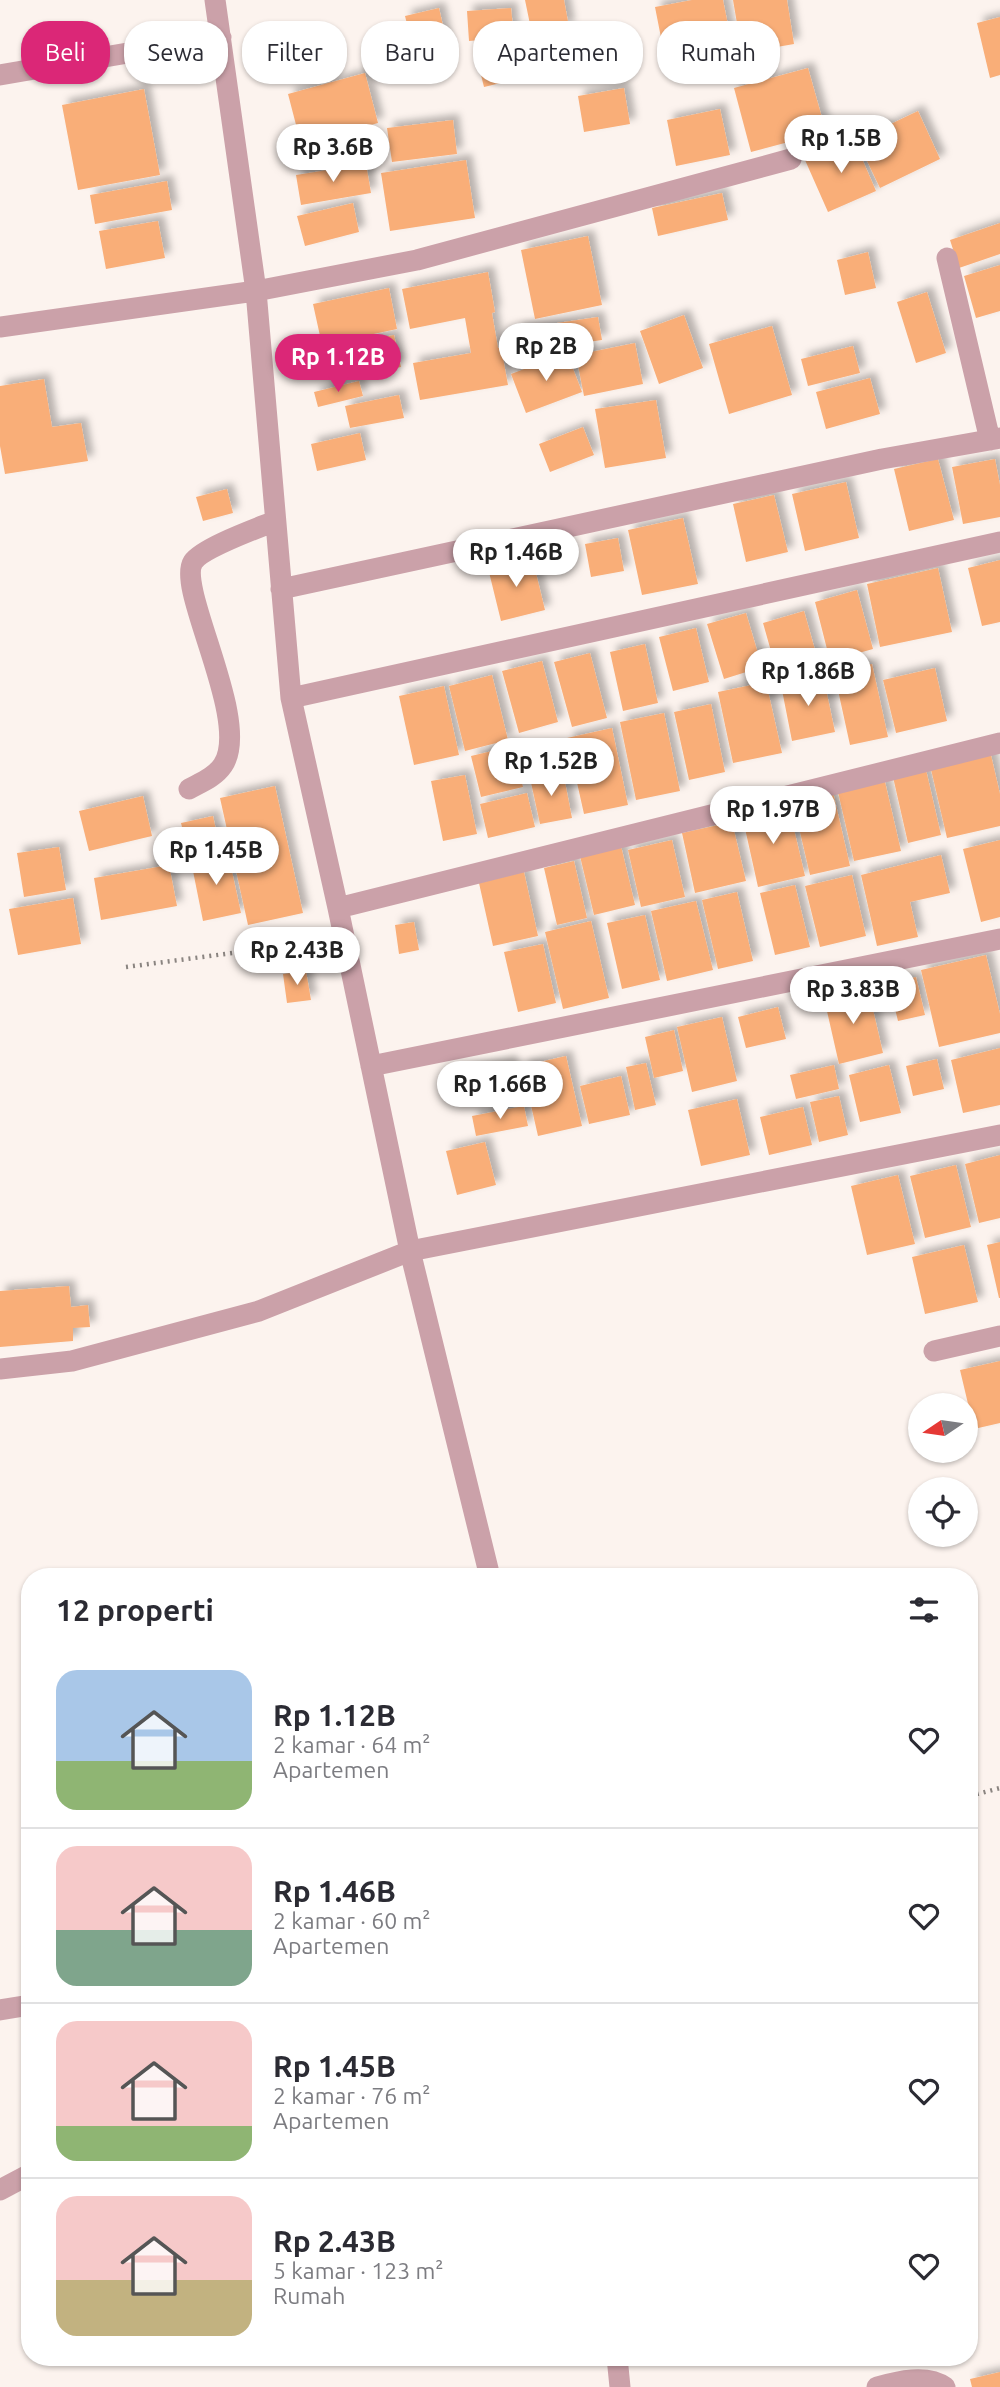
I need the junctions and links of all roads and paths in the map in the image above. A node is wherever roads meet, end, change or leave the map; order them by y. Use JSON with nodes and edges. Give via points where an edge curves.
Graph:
{"nodes":[{"id":1,"x":215,"y":0,"type":"edge"},
{"id":2,"x":219,"y":21,"type":"edge"},
{"id":3,"x":124,"y":54,"type":"edge"},
{"id":4,"x":0,"y":75,"type":"edge"},
{"id":5,"x":228,"y":82,"type":"edge"},
{"id":6,"x":791,"y":159,"type":"dead end"},
{"id":7,"x":947,"y":258,"type":"dead end"},
{"id":8,"x":256,"y":292,"type":"junction"},
{"id":9,"x":0,"y":327,"type":"edge"},
{"id":10,"x":995,"y":439,"type":"edge"},
{"id":11,"x":275,"y":521,"type":"junction"},
{"id":12,"x":1000,"y":542,"type":"edge"},
{"id":13,"x":281,"y":589,"type":"junction"},
{"id":14,"x":291,"y":698,"type":"junction"},
{"id":15,"x":1000,"y":743,"type":"edge"},
{"id":16,"x":189,"y":789,"type":"dead end"},
{"id":17,"x":338,"y":908,"type":"junction"},
{"id":18,"x":345,"y":938,"type":"junction"},
{"id":19,"x":1000,"y":939,"type":"edge"},
{"id":20,"x":126,"y":967,"type":"dead end"},
{"id":21,"x":371,"y":1066,"type":"junction"},
{"id":22,"x":1000,"y":1135,"type":"edge"},
{"id":23,"x":410,"y":1251,"type":"junction"},
{"id":24,"x":1000,"y":1336,"type":"edge"},
{"id":25,"x":934,"y":1351,"type":"dead end"},
{"id":26,"x":0,"y":1369,"type":"edge"},
{"id":27,"x":488,"y":1568,"type":"edge"},
{"id":28,"x":1000,"y":1788,"type":"edge"},
{"id":29,"x":978,"y":1794,"type":"edge"},
{"id":30,"x":21,"y":2006,"type":"edge"},
{"id":31,"x":0,"y":2010,"type":"edge"},
{"id":32,"x":21,"y":2180,"type":"edge"},
{"id":33,"x":0,"y":2190,"type":"edge"},
{"id":34,"x":618,"y":2366,"type":"edge"},
{"id":35,"x":620,"y":2387,"type":"edge"},
{"id":36,"x":877,"y":2387,"type":"edge"},
{"id":37,"x":945,"y":2387,"type":"edge"}],
"edges":[{"from":1,"to":2,"type":"street"},
{"from":3,"to":4,"type":"street"},
{"from":5,"to":8,"type":"street"},
{"from":6,"to":8,"type":"street","via":[[417,260]]},
{"from":7,"to":10,"type":"street"},
{"from":8,"to":9,"type":"street"},
{"from":8,"to":11,"type":"street"},
{"from":10,"to":13,"type":"street","via":[[882,459]]},
{"from":11,"to":13,"type":"street"},
{"from":11,"to":16,"type":"street","via":[[212,548],[194,561],[190,573],[218,673],[229,748],[215,775]]},
{"from":12,"to":14,"type":"street"},
{"from":13,"to":14,"type":"street"},
{"from":14,"to":17,"type":"street"},
{"from":15,"to":17,"type":"street"},
{"from":17,"to":18,"type":"street"},
{"from":18,"to":20,"type":"path"},
{"from":18,"to":21,"type":"street"},
{"from":19,"to":21,"type":"street"},
{"from":21,"to":23,"type":"street"},
{"from":22,"to":23,"type":"street"},
{"from":23,"to":26,"type":"street","via":[[259,1311],[72,1361]]},
{"from":23,"to":27,"type":"street"},
{"from":24,"to":25,"type":"street"},
{"from":28,"to":29,"type":"path"},
{"from":30,"to":31,"type":"street"},
{"from":32,"to":33,"type":"street"},
{"from":34,"to":35,"type":"street"},
{"from":36,"to":37,"type":"street","via":[[930,2380]]}]}
